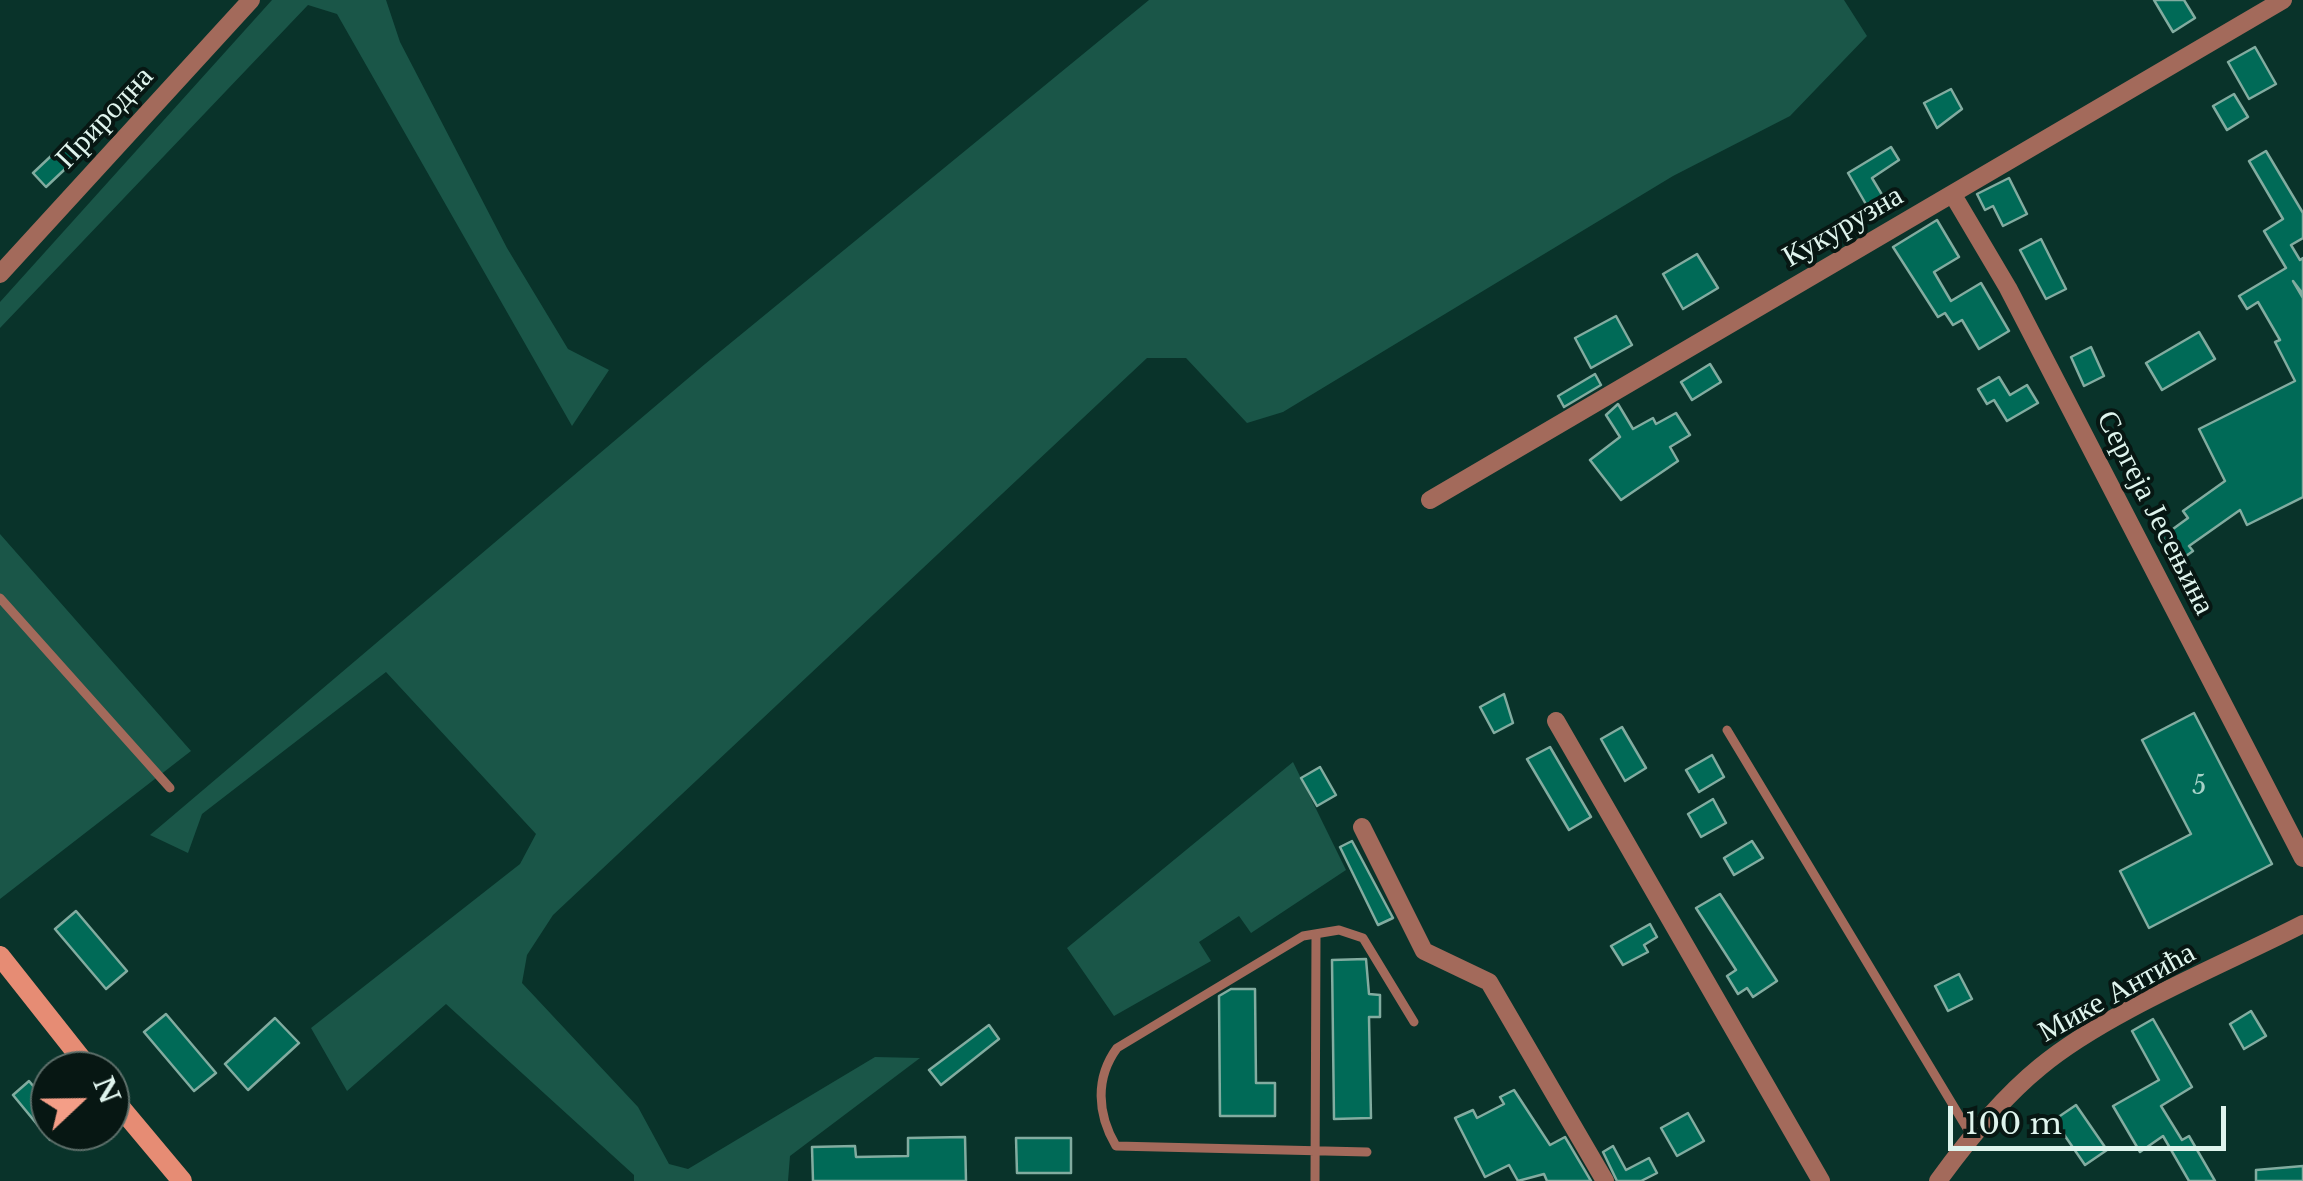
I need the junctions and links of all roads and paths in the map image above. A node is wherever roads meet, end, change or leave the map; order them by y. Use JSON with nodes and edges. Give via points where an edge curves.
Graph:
{"nodes":[{"id":1,"x":251,"y":0,"type":"edge"},
{"id":2,"x":2283,"y":0,"type":"edge"},
{"id":3,"x":1953,"y":195,"type":"junction"},
{"id":4,"x":0,"y":274,"type":"edge"},
{"id":5,"x":1430,"y":500,"type":"dead end"},
{"id":6,"x":0,"y":598,"type":"edge"},
{"id":7,"x":1556,"y":721,"type":"dead end"},
{"id":8,"x":1727,"y":730,"type":"dead end"},
{"id":9,"x":170,"y":788,"type":"dead end"},
{"id":10,"x":1362,"y":827,"type":"dead end"},
{"id":11,"x":2303,"y":858,"type":"edge"},
{"id":12,"x":2303,"y":924,"type":"edge"},
{"id":13,"x":1316,"y":934,"type":"junction"},
{"id":14,"x":0,"y":956,"type":"edge"},
{"id":15,"x":1414,"y":1022,"type":"dead end"},
{"id":16,"x":75,"y":1051,"type":"edge"},
{"id":17,"x":130,"y":1119,"type":"edge"},
{"id":18,"x":1973,"y":1138,"type":"junction"},
{"id":19,"x":1367,"y":1152,"type":"dead end"},
{"id":20,"x":1315,"y":1153,"type":"junction"},
{"id":21,"x":182,"y":1181,"type":"edge"},
{"id":22,"x":1314,"y":1181,"type":"edge"},
{"id":23,"x":1605,"y":1181,"type":"edge"},
{"id":24,"x":1822,"y":1181,"type":"edge"},
{"id":25,"x":1938,"y":1181,"type":"edge"}],
"edges":[{"from":1,"to":4,"type":"street","name":"Природна"},
{"from":2,"to":3,"type":"street","name":"Кукурузна"},
{"from":3,"to":5,"type":"street","name":"Кукурузна"},
{"from":3,"to":11,"type":"street","name":"Сергеја Јесењина","via":[[2008,288]]},
{"from":6,"to":9,"type":"lane"},
{"from":7,"to":24,"type":"street"},
{"from":8,"to":18,"type":"lane"},
{"from":10,"to":23,"type":"street","via":[[1424,951],[1488,982]]},
{"from":12,"to":18,"type":"street","name":"Мике Антића","via":[[2061,1052]]},
{"from":13,"to":15,"type":"lane","via":[[1339,930],[1363,938]]},
{"from":13,"to":20,"type":"lane"},
{"from":13,"to":20,"type":"lane","via":[[1117,1048],[1101,1070],[1101,1100],[1116,1146]]},
{"from":14,"to":16,"type":"main road"},
{"from":17,"to":21,"type":"main road"},
{"from":18,"to":25,"type":"street","name":"Мике Антића"},
{"from":19,"to":20,"type":"lane"},
{"from":20,"to":22,"type":"lane"}]}
